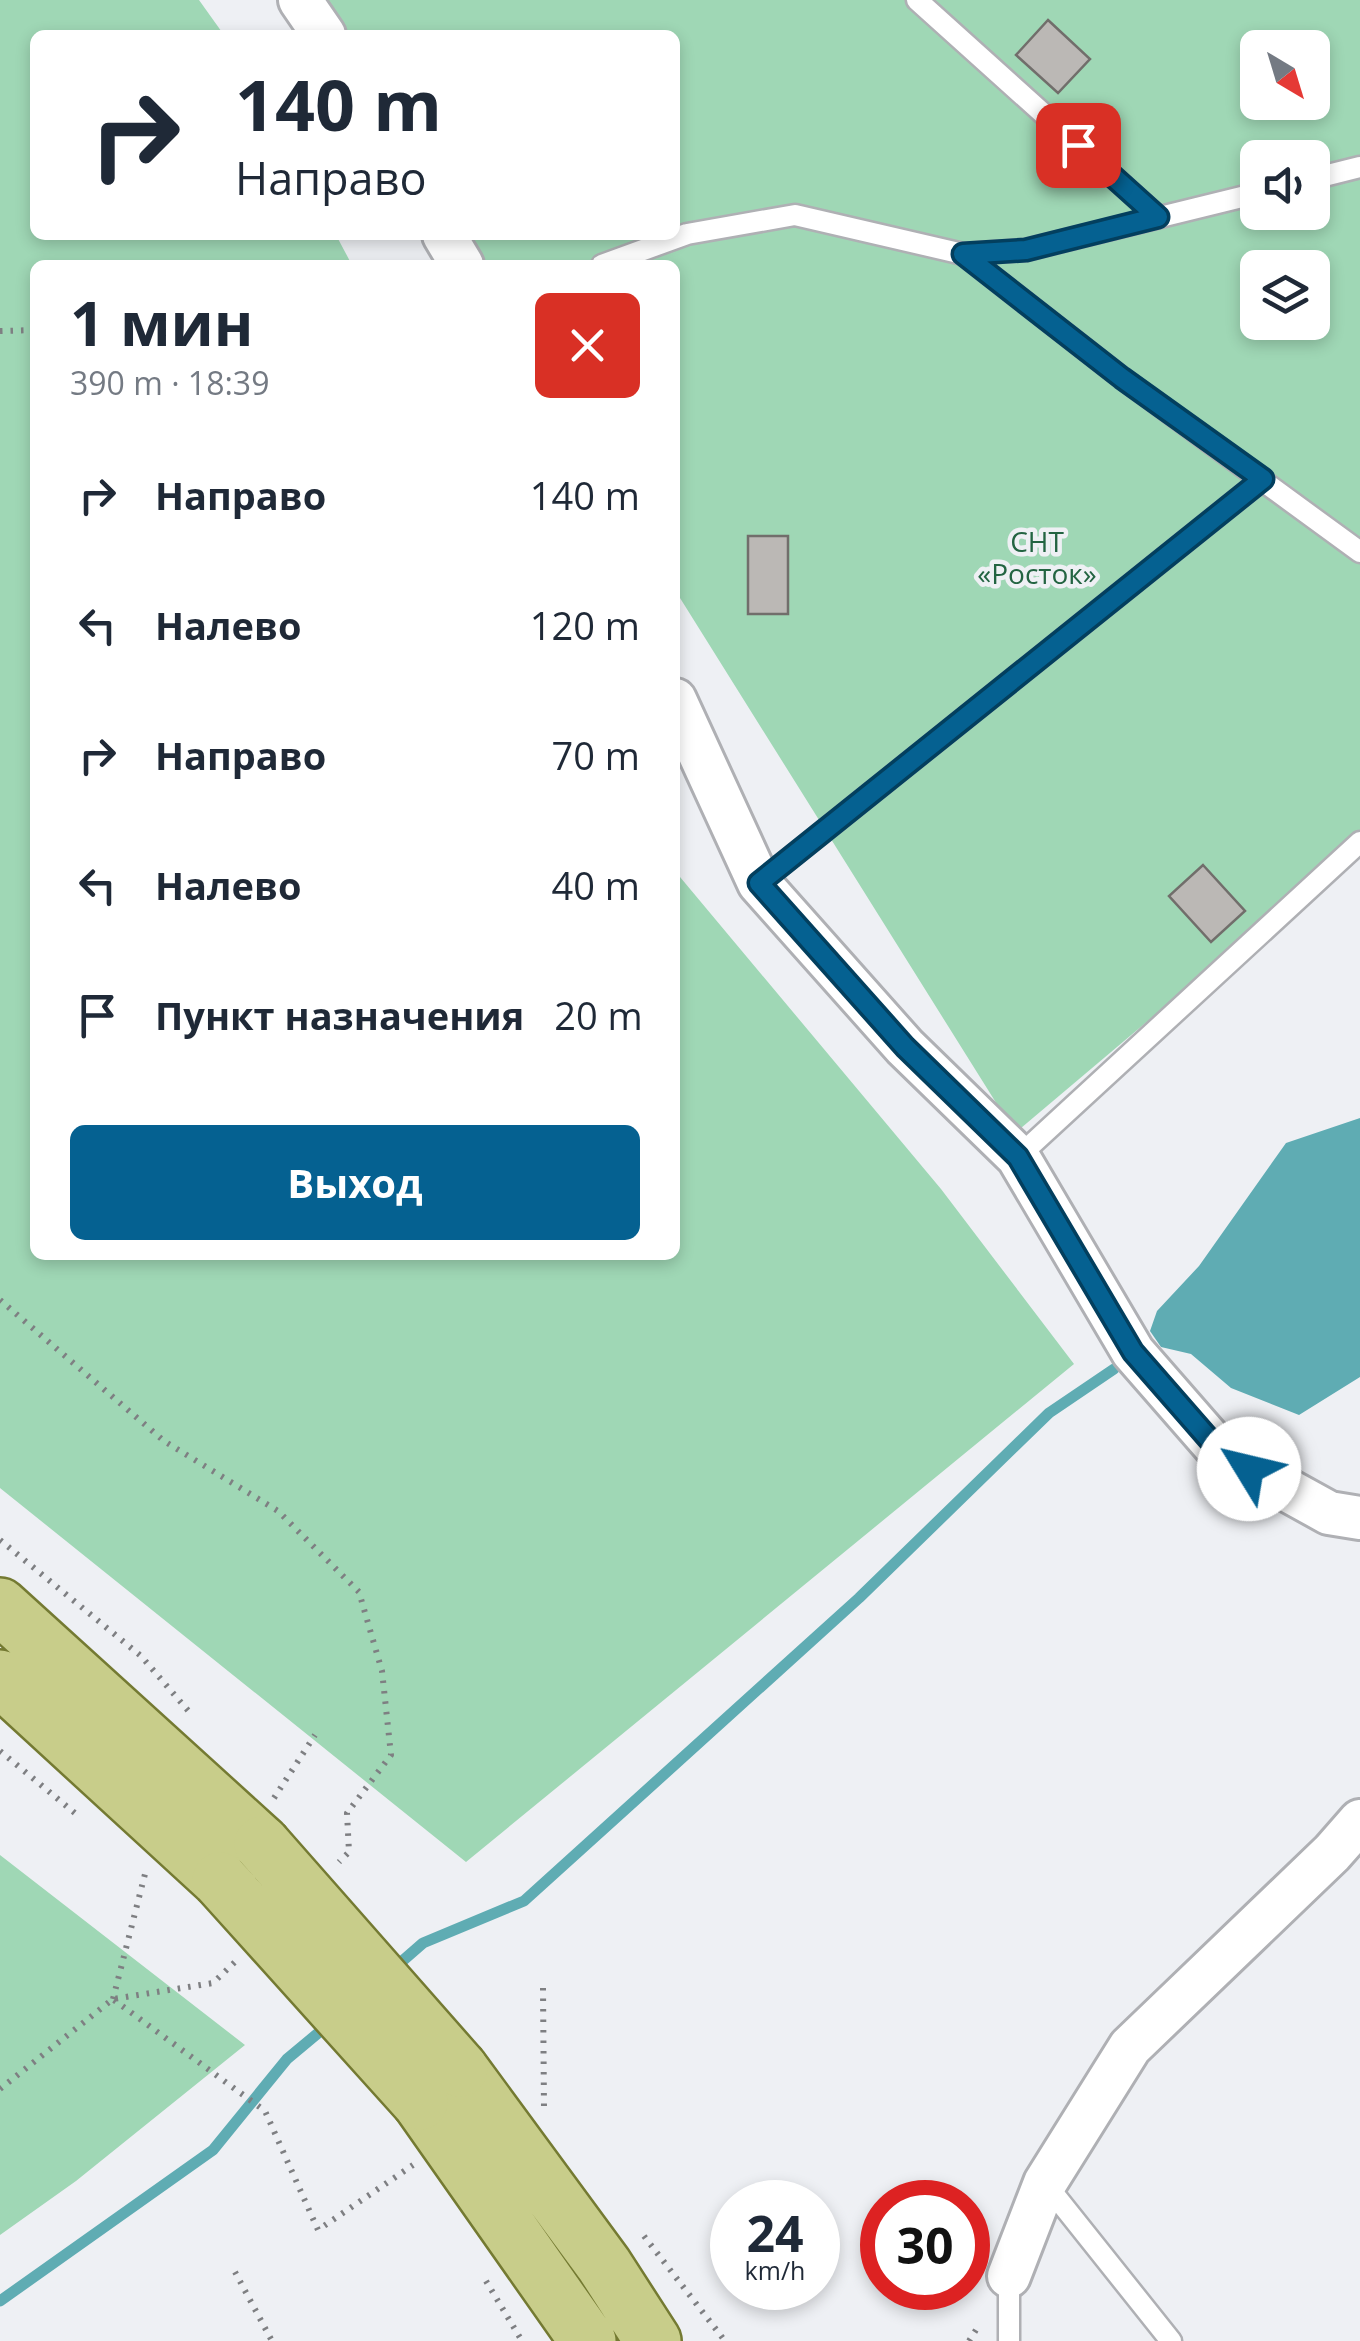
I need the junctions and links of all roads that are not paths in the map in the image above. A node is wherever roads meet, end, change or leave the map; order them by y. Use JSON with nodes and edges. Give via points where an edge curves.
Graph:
{"nodes":[{"id":1,"x":300,"y":0,"type":"edge"},
{"id":2,"x":917,"y":0,"type":"edge"},
{"id":3,"x":321,"y":30,"type":"edge"},
{"id":4,"x":1360,"y":168,"type":"edge"},
{"id":5,"x":1330,"y":175,"type":"edge"},
{"id":6,"x":1240,"y":196,"type":"edge"},
{"id":7,"x":1158,"y":217,"type":"junction"},
{"id":8,"x":680,"y":237,"type":"edge"},
{"id":9,"x":671,"y":240,"type":"edge"},
{"id":10,"x":963,"y":254,"type":"junction"},
{"id":11,"x":616,"y":260,"type":"edge"},
{"id":12,"x":1263,"y":479,"type":"junction"},
{"id":13,"x":1360,"y":552,"type":"edge"},
{"id":14,"x":680,"y":711,"type":"edge"},
{"id":15,"x":1360,"y":842,"type":"edge"},
{"id":16,"x":759,"y":883,"type":"junction"},
{"id":17,"x":1018,"y":1157,"type":"junction"},
{"id":18,"x":1360,"y":1518,"type":"edge"},
{"id":19,"x":0,"y":1606,"type":"edge"},
{"id":20,"x":0,"y":1678,"type":"edge"},
{"id":21,"x":1360,"y":1821,"type":"edge"},
{"id":22,"x":440,"y":2086,"type":"junction"},
{"id":23,"x":1046,"y":2183,"type":"junction"},
{"id":24,"x":1009,"y":2276,"type":"joint"},
{"id":25,"x":588,"y":2341,"type":"edge"},
{"id":26,"x":653,"y":2341,"type":"edge"},
{"id":27,"x":1009,"y":2341,"type":"edge"},
{"id":28,"x":1171,"y":2341,"type":"edge"}],
"edges":[{"from":1,"to":3,"type":"street"},
{"from":2,"to":7,"type":"lane"},
{"from":4,"to":5,"type":"lane"},
{"from":6,"to":7,"type":"lane"},
{"from":7,"to":10,"type":"lane","via":[[1026,250]]},
{"from":8,"to":10,"type":"lane","via":[[795,215]]},
{"from":9,"to":11,"type":"lane"},
{"from":10,"to":12,"type":"lane"},
{"from":12,"to":13,"type":"lane"},
{"from":12,"to":16,"type":"lane"},
{"from":14,"to":16,"type":"street"},
{"from":15,"to":17,"type":"lane"},
{"from":16,"to":17,"type":"street","via":[[905,1047]]},
{"from":17,"to":18,"type":"street","via":[[1133,1352],[1222,1454],[1329,1512]]},
{"from":19,"to":22,"type":"main road","bridge":true,"via":[[266,1824]]},
{"from":20,"to":22,"type":"main road","bridge":true},
{"from":21,"to":23,"type":"street","via":[[1130,2047]]},
{"from":22,"to":25,"type":"main road"},
{"from":22,"to":26,"type":"main road","via":[[604,2265]]},
{"from":23,"to":24,"type":"street"},
{"from":23,"to":28,"type":"lane"},
{"from":24,"to":27,"type":"lane"}]}
